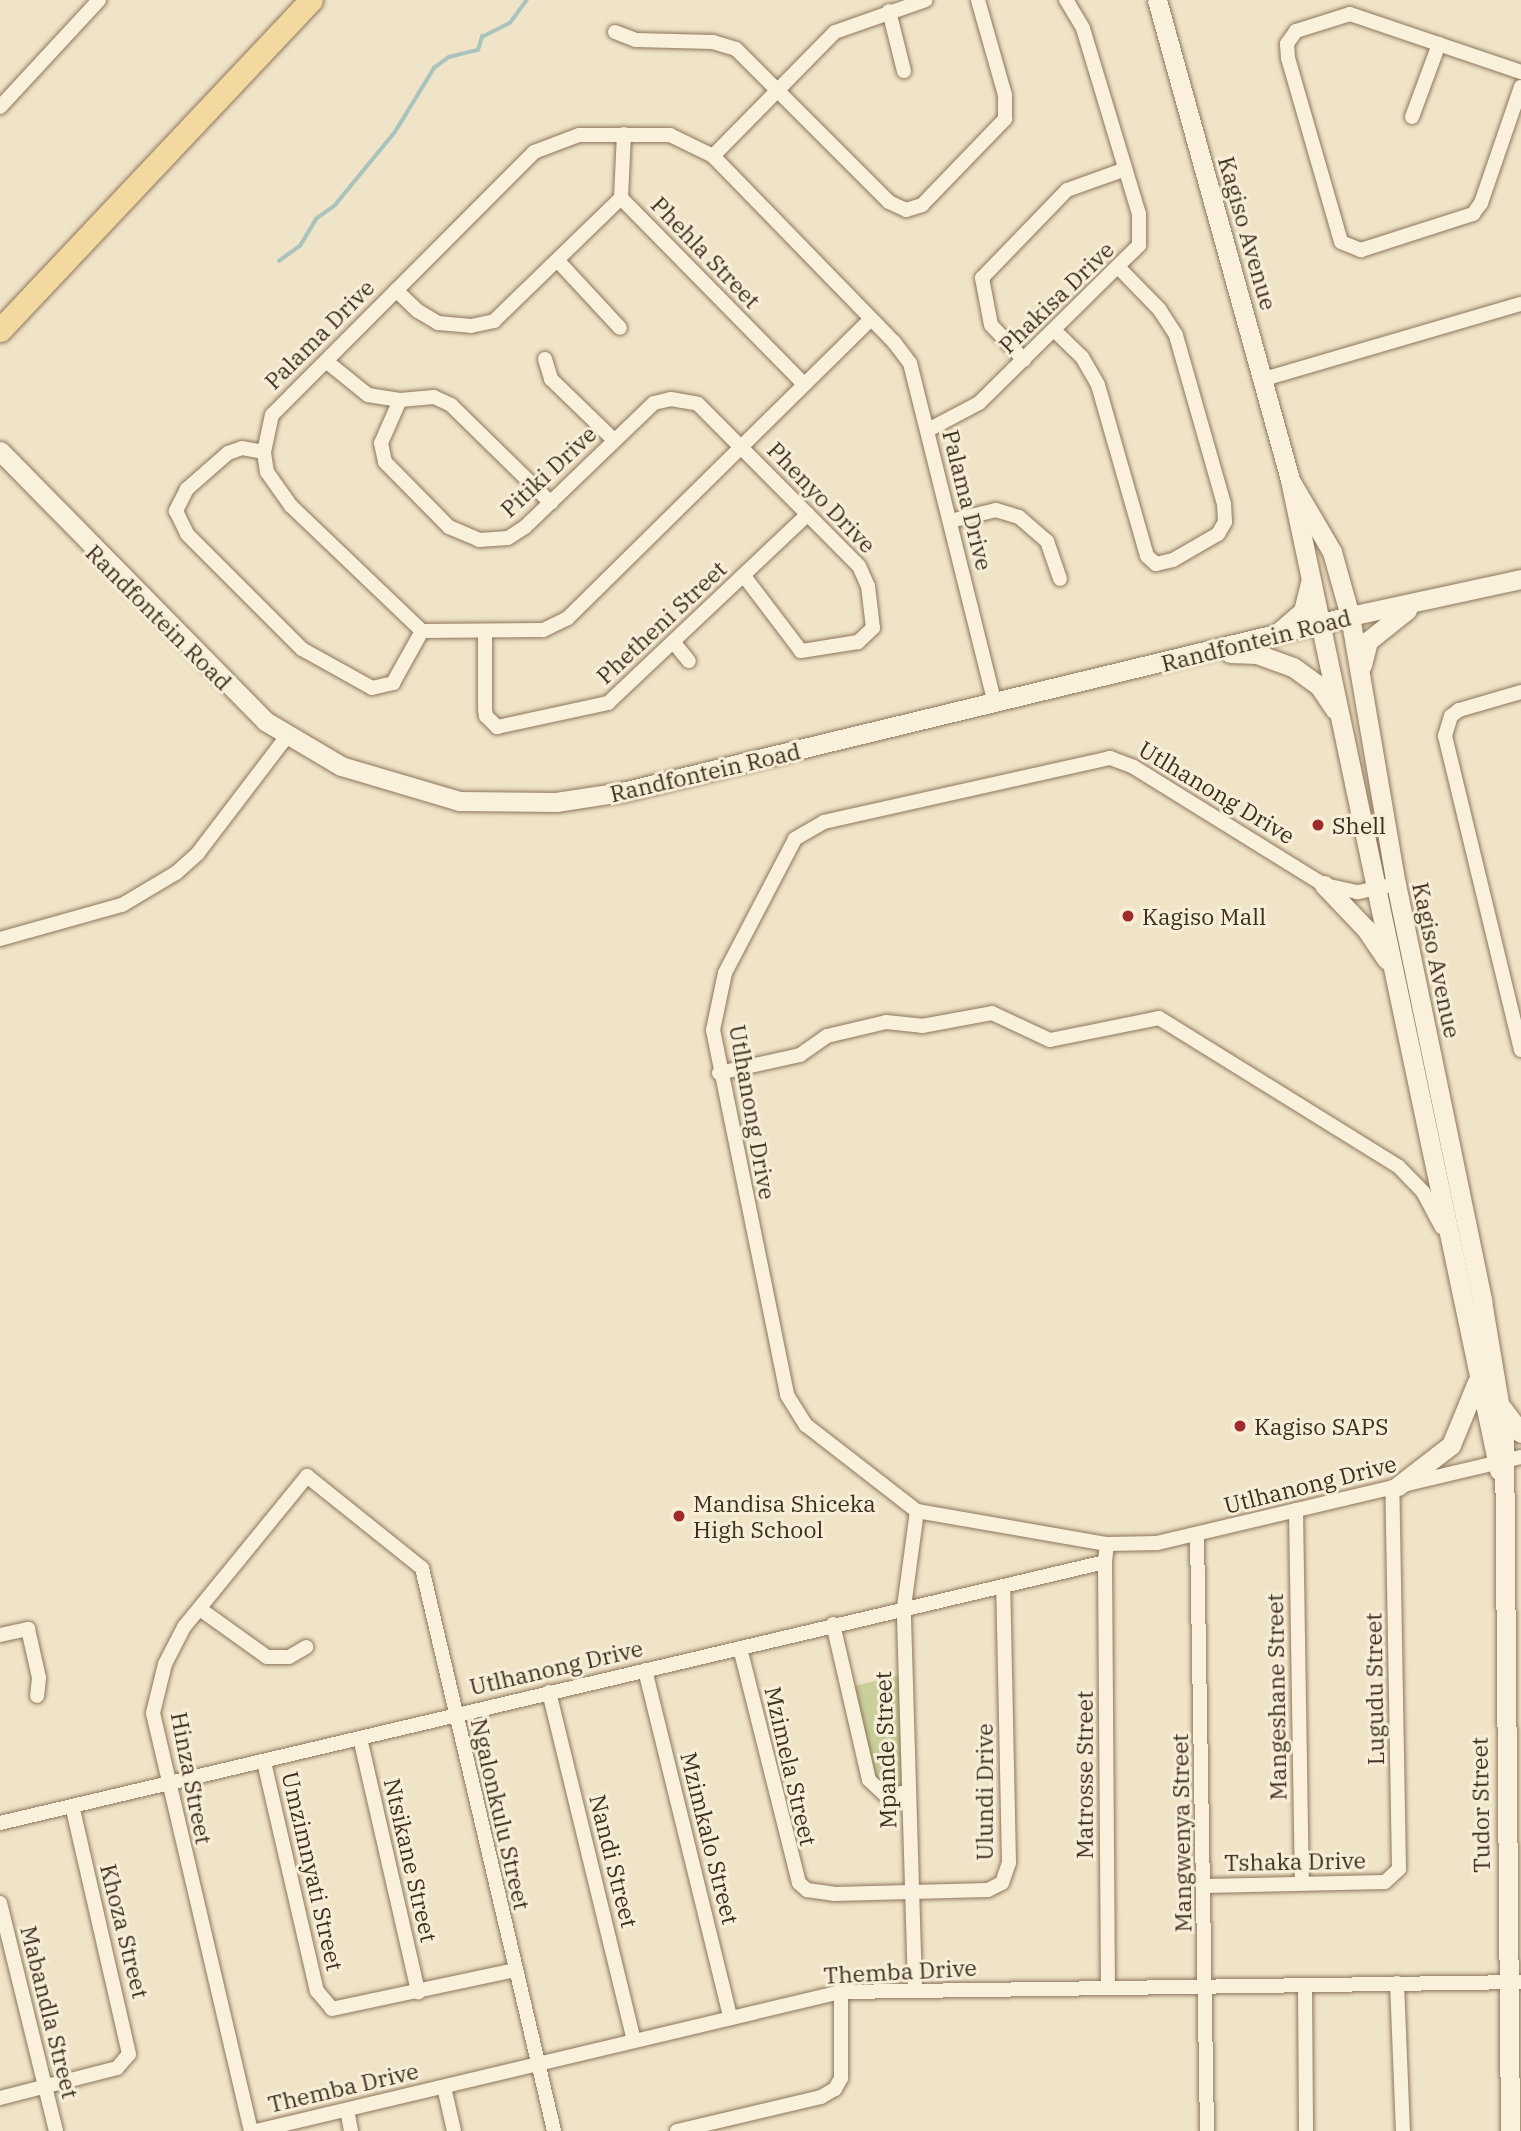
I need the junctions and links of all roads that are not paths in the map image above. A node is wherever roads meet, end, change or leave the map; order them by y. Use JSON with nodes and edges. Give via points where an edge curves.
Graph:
{"nodes":[{"id":1,"x":99,"y":0,"type":"edge"},
{"id":2,"x":311,"y":0,"type":"edge"},
{"id":3,"x":926,"y":0,"type":"edge"},
{"id":4,"x":978,"y":0,"type":"edge"},
{"id":5,"x":1066,"y":0,"type":"edge"},
{"id":6,"x":1157,"y":0,"type":"edge"},
{"id":7,"x":1350,"y":7,"type":"edge"},
{"id":8,"x":889,"y":11,"type":"junction"},
{"id":9,"x":615,"y":32,"type":"dead end"},
{"id":10,"x":1439,"y":44,"type":"junction"},
{"id":11,"x":904,"y":71,"type":"dead end"},
{"id":12,"x":1521,"y":72,"type":"edge"},
{"id":13,"x":1521,"y":87,"type":"edge"},
{"id":14,"x":778,"y":89,"type":"junction"},
{"id":15,"x":0,"y":107,"type":"edge"},
{"id":16,"x":1412,"y":117,"type":"dead end"},
{"id":17,"x":624,"y":134,"type":"junction"},
{"id":18,"x":713,"y":156,"type":"junction"},
{"id":19,"x":1123,"y":170,"type":"junction"},
{"id":20,"x":621,"y":198,"type":"junction"},
{"id":21,"x":558,"y":261,"type":"junction"},
{"id":22,"x":1119,"y":269,"type":"junction"},
{"id":23,"x":396,"y":290,"type":"junction"},
{"id":24,"x":1521,"y":304,"type":"edge"},
{"id":25,"x":871,"y":319,"type":"junction"},
{"id":26,"x":620,"y":328,"type":"dead end"},
{"id":27,"x":0,"y":330,"type":"edge"},
{"id":28,"x":1055,"y":331,"type":"junction"},
{"id":29,"x":545,"y":359,"type":"dead end"},
{"id":30,"x":1024,"y":360,"type":"junction"},
{"id":31,"x":326,"y":361,"type":"junction"},
{"id":32,"x":1265,"y":379,"type":"junction"},
{"id":33,"x":804,"y":384,"type":"junction"},
{"id":34,"x":400,"y":401,"type":"junction"},
{"id":35,"x":698,"y":404,"type":"joint"},
{"id":36,"x":928,"y":430,"type":"junction"},
{"id":37,"x":614,"y":440,"type":"junction"},
{"id":38,"x":742,"y":446,"type":"junction"},
{"id":39,"x":0,"y":451,"type":"edge"},
{"id":40,"x":264,"y":452,"type":"junction"},
{"id":41,"x":1290,"y":480,"type":"junction"},
{"id":42,"x":551,"y":503,"type":"junction"},
{"id":43,"x":808,"y":514,"type":"junction"},
{"id":44,"x":950,"y":521,"type":"junction"},
{"id":45,"x":1332,"y":552,"type":"junction"},
{"id":46,"x":1312,"y":574,"type":"junction"},
{"id":47,"x":744,"y":576,"type":"junction"},
{"id":48,"x":1060,"y":579,"type":"dead end"},
{"id":49,"x":1521,"y":579,"type":"edge"},
{"id":50,"x":1415,"y":603,"type":"junction"},
{"id":51,"x":1350,"y":616,"type":"junction"},
{"id":52,"x":1321,"y":623,"type":"junction"},
{"id":53,"x":422,"y":631,"type":"junction"},
{"id":54,"x":485,"y":633,"type":"junction"},
{"id":55,"x":1276,"y":634,"type":"junction"},
{"id":56,"x":675,"y":643,"type":"junction"},
{"id":57,"x":1207,"y":652,"type":"junction"},
{"id":58,"x":689,"y":661,"type":"dead end"},
{"id":59,"x":1362,"y":683,"type":"junction"},
{"id":60,"x":1521,"y":692,"type":"edge"},
{"id":61,"x":995,"y":704,"type":"junction"},
{"id":62,"x":1343,"y":727,"type":"junction"},
{"id":63,"x":287,"y":736,"type":"junction"},
{"id":64,"x":1396,"y":884,"type":"junction"},
{"id":65,"x":1324,"y":885,"type":"junction"},
{"id":66,"x":1376,"y":889,"type":"junction"},
{"id":67,"x":0,"y":939,"type":"edge"},
{"id":68,"x":1392,"y":970,"type":"junction"},
{"id":69,"x":1521,"y":1049,"type":"edge"},
{"id":70,"x":719,"y":1073,"type":"junction"},
{"id":71,"x":1449,"y":1240,"type":"junction"},
{"id":72,"x":1477,"y":1380,"type":"junction"},
{"id":73,"x":1500,"y":1404,"type":"junction"},
{"id":74,"x":1521,"y":1433,"type":"edge"},
{"id":75,"x":1506,"y":1464,"type":"edge"},
{"id":76,"x":307,"y":1476,"type":"joint"},
{"id":77,"x":1395,"y":1487,"type":"junction"},
{"id":78,"x":1296,"y":1510,"type":"junction"},
{"id":79,"x":917,"y":1511,"type":"junction"},
{"id":80,"x":1197,"y":1534,"type":"junction"},
{"id":81,"x":1107,"y":1544,"type":"junction"},
{"id":82,"x":1105,"y":1562,"type":"junction"},
{"id":83,"x":1003,"y":1587,"type":"junction"},
{"id":84,"x":904,"y":1607,"type":"junction"},
{"id":85,"x":200,"y":1609,"type":"junction"},
{"id":86,"x":833,"y":1624,"type":"junction"},
{"id":87,"x":0,"y":1635,"type":"edge"},
{"id":88,"x":306,"y":1647,"type":"dead end"},
{"id":89,"x":740,"y":1648,"type":"junction"},
{"id":90,"x":645,"y":1670,"type":"junction"},
{"id":91,"x":549,"y":1692,"type":"junction"},
{"id":92,"x":37,"y":1696,"type":"dead end"},
{"id":93,"x":454,"y":1714,"type":"junction"},
{"id":94,"x":360,"y":1738,"type":"junction"},
{"id":95,"x":264,"y":1762,"type":"junction"},
{"id":96,"x":167,"y":1783,"type":"junction"},
{"id":97,"x":909,"y":1792,"type":"junction"},
{"id":98,"x":72,"y":1806,"type":"junction"},
{"id":99,"x":0,"y":1823,"type":"edge"},
{"id":100,"x":1385,"y":1882,"type":"joint"},
{"id":101,"x":1302,"y":1883,"type":"junction"},
{"id":102,"x":1205,"y":1886,"type":"junction"},
{"id":103,"x":912,"y":1889,"type":"junction"},
{"id":104,"x":807,"y":1890,"type":"joint"},
{"id":105,"x":0,"y":1903,"type":"edge"},
{"id":106,"x":514,"y":1970,"type":"junction"},
{"id":107,"x":1514,"y":1982,"type":"edge"},
{"id":108,"x":1397,"y":1983,"type":"junction"},
{"id":109,"x":1305,"y":1985,"type":"junction"},
{"id":110,"x":1108,"y":1987,"type":"junction"},
{"id":111,"x":1207,"y":1987,"type":"junction"},
{"id":112,"x":915,"y":1989,"type":"junction"},
{"id":113,"x":418,"y":1992,"type":"junction"},
{"id":114,"x":841,"y":1992,"type":"junction"},
{"id":115,"x":730,"y":2017,"type":"junction"},
{"id":116,"x":634,"y":2040,"type":"junction"},
{"id":117,"x":537,"y":2063,"type":"junction"},
{"id":118,"x":444,"y":2087,"type":"junction"},
{"id":119,"x":46,"y":2088,"type":"junction"},
{"id":120,"x":0,"y":2098,"type":"edge"},
{"id":121,"x":347,"y":2110,"type":"junction"},
{"id":122,"x":56,"y":2131,"type":"edge"},
{"id":123,"x":254,"y":2131,"type":"edge"},
{"id":124,"x":351,"y":2131,"type":"edge"},
{"id":125,"x":454,"y":2131,"type":"edge"},
{"id":126,"x":554,"y":2131,"type":"edge"},
{"id":127,"x":677,"y":2131,"type":"edge"},
{"id":128,"x":1207,"y":2131,"type":"edge"},
{"id":129,"x":1306,"y":2131,"type":"edge"},
{"id":130,"x":1403,"y":2131,"type":"edge"},
{"id":131,"x":1510,"y":2131,"type":"edge"}],
"edges":[{"from":1,"to":15,"type":"street"},
{"from":2,"to":27,"type":"main road"},
{"from":3,"to":8,"type":"street"},
{"from":4,"to":14,"type":"street","via":[[1007,111],[999,128],[922,205],[906,210],[889,202]]},
{"from":5,"to":19,"type":"street","name":"Phakisa Drive","via":[[1083,28]]},
{"from":6,"to":32,"type":"street","name":"Kagiso Avenue"},
{"from":7,"to":10,"type":"street"},
{"from":7,"to":13,"type":"street","via":[[1296,31],[1287,44],[1338,235],[1347,247],[1361,250],[1473,214],[1481,203]]},
{"from":8,"to":11,"type":"street"},
{"from":8,"to":14,"type":"street","via":[[835,32]]},
{"from":9,"to":14,"type":"street","via":[[644,41],[725,44]]},
{"from":10,"to":12,"type":"street"},
{"from":10,"to":16,"type":"street"},
{"from":14,"to":18,"type":"street"},
{"from":17,"to":18,"type":"street","name":"Palama Drive","via":[[670,135]]},
{"from":17,"to":20,"type":"street","name":"Phehla Street"},
{"from":17,"to":23,"type":"street","name":"Palama Drive","via":[[579,135],[544,146]]},
{"from":18,"to":25,"type":"street","name":"Palama Drive"},
{"from":19,"to":22,"type":"street","name":"Phakisa Drive","via":[[1142,235]]},
{"from":19,"to":30,"type":"street","via":[[1067,190],[982,278],[991,325]]},
{"from":20,"to":21,"type":"street"},
{"from":20,"to":33,"type":"street","name":"Phehla Street"},
{"from":21,"to":23,"type":"street","via":[[486,324],[438,323]]},
{"from":21,"to":26,"type":"street"},
{"from":22,"to":28,"type":"street","name":"Phakisa Drive"},
{"from":22,"to":28,"type":"street","via":[[1160,310],[1176,335],[1224,504],[1225,522],[1217,534],[1173,560],[1156,564],[1147,556],[1098,385],[1082,357]]},
{"from":23,"to":31,"type":"street","name":"Palama Drive"},
{"from":24,"to":32,"type":"street"},
{"from":25,"to":33,"type":"street"},
{"from":25,"to":36,"type":"street","name":"Palama Drive","via":[[910,363]]},
{"from":28,"to":30,"type":"street","name":"Phakisa Drive"},
{"from":29,"to":37,"type":"street","via":[[551,379]]},
{"from":30,"to":36,"type":"street","name":"Phakisa Drive","via":[[968,412]]},
{"from":31,"to":34,"type":"street","via":[[360,392]]},
{"from":31,"to":40,"type":"street","name":"Palama Drive","via":[[272,415]]},
{"from":32,"to":41,"type":"street","name":"Kagiso Avenue"},
{"from":33,"to":38,"type":"street"},
{"from":34,"to":42,"type":"street","via":[[434,397],[451,405]]},
{"from":34,"to":42,"type":"street","name":"Pitiki Drive","via":[[381,443],[381,454],[449,527],[468,538],[508,538]]},
{"from":35,"to":37,"type":"street","name":"Pitiki Drive","via":[[671,399],[654,403]]},
{"from":35,"to":38,"type":"street","name":"Phenyo Drive"},
{"from":36,"to":44,"type":"street","name":"Palama Drive"},
{"from":37,"to":42,"type":"street","name":"Pitiki Drive"},
{"from":38,"to":43,"type":"street","name":"Phenyo Drive"},
{"from":38,"to":54,"type":"street","via":[[561,624],[543,630]]},
{"from":39,"to":63,"type":"street","name":"Randfontein Road","via":[[245,705]]},
{"from":40,"to":53,"type":"street","name":"Palama Drive","via":[[275,488]]},
{"from":40,"to":53,"type":"street","via":[[242,448],[228,453],[187,489],[176,511],[187,534],[302,649],[372,688],[393,683]]},
{"from":41,"to":45,"type":"street","name":"Kagiso Avenue"},
{"from":41,"to":46,"type":"street","name":"Kagiso Avenue"},
{"from":43,"to":47,"type":"street","name":"Phetheni Street"},
{"from":43,"to":47,"type":"street","name":"Phenyo Drive","via":[[864,573],[874,620],[864,639],[802,651]]},
{"from":44,"to":48,"type":"street","via":[[996,509],[1019,517],[1047,541]]},
{"from":44,"to":61,"type":"street","name":"Palama Drive"},
{"from":45,"to":50,"type":"street","via":[[1358,597],[1378,603]]},
{"from":45,"to":51,"type":"street","name":"Kagiso Avenue"},
{"from":46,"to":52,"type":"street","name":"Kagiso Avenue"},
{"from":46,"to":55,"type":"street","via":[[1303,611]]},
{"from":47,"to":56,"type":"street","name":"Phetheni Street"},
{"from":49,"to":50,"type":"street","name":"Randfontein Road"},
{"from":50,"to":51,"type":"street","name":"Randfontein Road"},
{"from":50,"to":59,"type":"street","via":[[1368,641]]},
{"from":51,"to":52,"type":"street","name":"Randfontein Road"},
{"from":51,"to":59,"type":"street","name":"Kagiso Avenue"},
{"from":52,"to":55,"type":"street","name":"Randfontein Road"},
{"from":52,"to":62,"type":"street","name":"Kagiso Avenue"},
{"from":53,"to":54,"type":"street"},
{"from":54,"to":56,"type":"street","name":"Phetheni Street","via":[[486,716],[505,728],[608,703]]},
{"from":55,"to":57,"type":"street","name":"Randfontein Road"},
{"from":56,"to":58,"type":"street"},
{"from":57,"to":61,"type":"street","name":"Randfontein Road"},
{"from":57,"to":62,"type":"street","via":[[1258,654],[1293,667],[1319,685]]},
{"from":59,"to":64,"type":"street","name":"Kagiso Avenue"},
{"from":60,"to":69,"type":"street","via":[[1469,706],[1451,716],[1445,736]]},
{"from":61,"to":63,"type":"street","name":"Randfontein Road","via":[[622,792],[520,804],[426,795],[341,766]]},
{"from":62,"to":66,"type":"street","name":"Kagiso Avenue"},
{"from":63,"to":67,"type":"street","via":[[198,853],[176,873],[122,905]]},
{"from":64,"to":66,"type":"street","name":"Utlhanong Drive"},
{"from":64,"to":73,"type":"street","name":"Kagiso Avenue"},
{"from":65,"to":66,"type":"street","name":"Utlhanong Drive","via":[[1349,892]]},
{"from":65,"to":68,"type":"street","via":[[1366,929]]},
{"from":65,"to":70,"type":"street","name":"Utlhanong Drive","via":[[1134,766],[1110,758],[824,822],[795,839],[786,852],[725,972],[714,1014]]},
{"from":66,"to":68,"type":"street","name":"Kagiso Avenue"},
{"from":68,"to":71,"type":"street","name":"Kagiso Avenue"},
{"from":70,"to":71,"type":"street","via":[[800,1055],[827,1036],[886,1022],[922,1026],[992,1013],[1050,1040],[1159,1018],[1391,1162],[1423,1192]]},
{"from":70,"to":79,"type":"street","name":"Utlhanong Drive","via":[[794,1409],[843,1456]]},
{"from":71,"to":72,"type":"street","name":"Kagiso Avenue"},
{"from":72,"to":75,"type":"street","name":"Kagiso Avenue"},
{"from":72,"to":77,"type":"street","via":[[1451,1446]]},
{"from":73,"to":74,"type":"street"},
{"from":73,"to":75,"type":"street","name":"Kagiso Avenue"},
{"from":75,"to":77,"type":"street","name":"Utlhanong Drive"},
{"from":75,"to":107,"type":"street","name":"Tudor Street"},
{"from":76,"to":85,"type":"street","name":"Hinza Street"},
{"from":76,"to":93,"type":"street","name":"Ngalonkulu Street","via":[[422,1568]]},
{"from":77,"to":78,"type":"street","name":"Utlhanong Drive"},
{"from":77,"to":100,"type":"street","name":"Lugudu Street","via":[[1401,1861],[1395,1875]]},
{"from":78,"to":80,"type":"street","name":"Utlhanong Drive"},
{"from":78,"to":101,"type":"street","name":"Mangeshane Street"},
{"from":79,"to":81,"type":"street","name":"Utlhanong Drive"},
{"from":79,"to":84,"type":"street","name":"Mpande Street"},
{"from":80,"to":81,"type":"street","name":"Utlhanong Drive","via":[[1157,1543]]},
{"from":80,"to":102,"type":"street","name":"Mangwenya Street"},
{"from":81,"to":82,"type":"street"},
{"from":82,"to":83,"type":"street","name":"Utlhanong Drive"},
{"from":82,"to":110,"type":"street","name":"Matrosse Street"},
{"from":83,"to":84,"type":"street","name":"Utlhanong Drive"},
{"from":83,"to":103,"type":"street","name":"Ulundi Drive","via":[[1007,1874],[988,1890]]},
{"from":84,"to":86,"type":"street","name":"Utlhanong Drive"},
{"from":84,"to":97,"type":"street","name":"Mpande Street"},
{"from":85,"to":88,"type":"street","via":[[267,1657],[289,1657]]},
{"from":85,"to":96,"type":"street","name":"Hinza Street","via":[[173,1646],[155,1700],[153,1713]]},
{"from":86,"to":89,"type":"street","name":"Utlhanong Drive"},
{"from":86,"to":97,"type":"street","via":[[869,1780],[885,1794]]},
{"from":87,"to":92,"type":"street","via":[[28,1629],[39,1678]]},
{"from":89,"to":90,"type":"street","name":"Utlhanong Drive"},
{"from":89,"to":104,"type":"street","name":"Mzimela Street","via":[[791,1866]]},
{"from":90,"to":91,"type":"street","name":"Utlhanong Drive"},
{"from":90,"to":115,"type":"street","name":"Mzimkalo Street"},
{"from":91,"to":93,"type":"street","name":"Utlhanong Drive"},
{"from":91,"to":116,"type":"street","name":"Nandi Street"},
{"from":93,"to":94,"type":"street","name":"Utlhanong Drive"},
{"from":93,"to":106,"type":"street","name":"Ngalonkulu Street"},
{"from":94,"to":95,"type":"street","name":"Utlhanong Drive"},
{"from":94,"to":113,"type":"street","name":"Ntsikane Street"},
{"from":95,"to":96,"type":"street","name":"Utlhanong Drive"},
{"from":95,"to":113,"type":"street","name":"Umzimnyati Street","via":[[322,2000],[340,2009]]},
{"from":96,"to":98,"type":"street","name":"Utlhanong Drive"},
{"from":96,"to":123,"type":"street","name":"Hinza Street"},
{"from":97,"to":103,"type":"street","name":"Mpande Street"},
{"from":98,"to":99,"type":"street","name":"Utlhanong Drive"},
{"from":98,"to":119,"type":"street","name":"Khoza Street","via":[[130,2047],[122,2065]]},
{"from":100,"to":101,"type":"street","name":"Tshaka Drive"},
{"from":101,"to":102,"type":"street","name":"Tshaka Drive"},
{"from":102,"to":111,"type":"street","name":"Mangwenya Street"},
{"from":103,"to":104,"type":"street","name":"Ulundi Drive","via":[[834,1894]]},
{"from":103,"to":112,"type":"street","name":"Mpande Street"},
{"from":105,"to":119,"type":"street","name":"Mabandla Street"},
{"from":106,"to":113,"type":"street","name":"Umzimnyati Street"},
{"from":106,"to":117,"type":"street","name":"Ngalonkulu Street"},
{"from":107,"to":108,"type":"street","name":"Themba Drive"},
{"from":107,"to":131,"type":"street","name":"Tudor Street"},
{"from":108,"to":109,"type":"street","name":"Themba Drive"},
{"from":108,"to":130,"type":"street"},
{"from":109,"to":111,"type":"street","name":"Themba Drive"},
{"from":109,"to":129,"type":"street"},
{"from":110,"to":111,"type":"street","name":"Themba Drive"},
{"from":110,"to":112,"type":"street","name":"Themba Drive"},
{"from":111,"to":128,"type":"street","name":"Mangwenya Street"},
{"from":112,"to":114,"type":"street","name":"Themba Drive"},
{"from":114,"to":115,"type":"street","name":"Themba Drive"},
{"from":114,"to":127,"type":"street","via":[[841,2078],[835,2089],[821,2097]]},
{"from":115,"to":116,"type":"street","name":"Themba Drive"},
{"from":116,"to":117,"type":"street","name":"Themba Drive"},
{"from":117,"to":118,"type":"street","name":"Themba Drive"},
{"from":117,"to":126,"type":"street","name":"Ngalonkulu Street"},
{"from":118,"to":121,"type":"street","name":"Themba Drive"},
{"from":118,"to":125,"type":"street"},
{"from":119,"to":120,"type":"street"},
{"from":119,"to":122,"type":"street","name":"Mabandla Street"},
{"from":121,"to":123,"type":"street","name":"Themba Drive"},
{"from":121,"to":124,"type":"street"}]}
